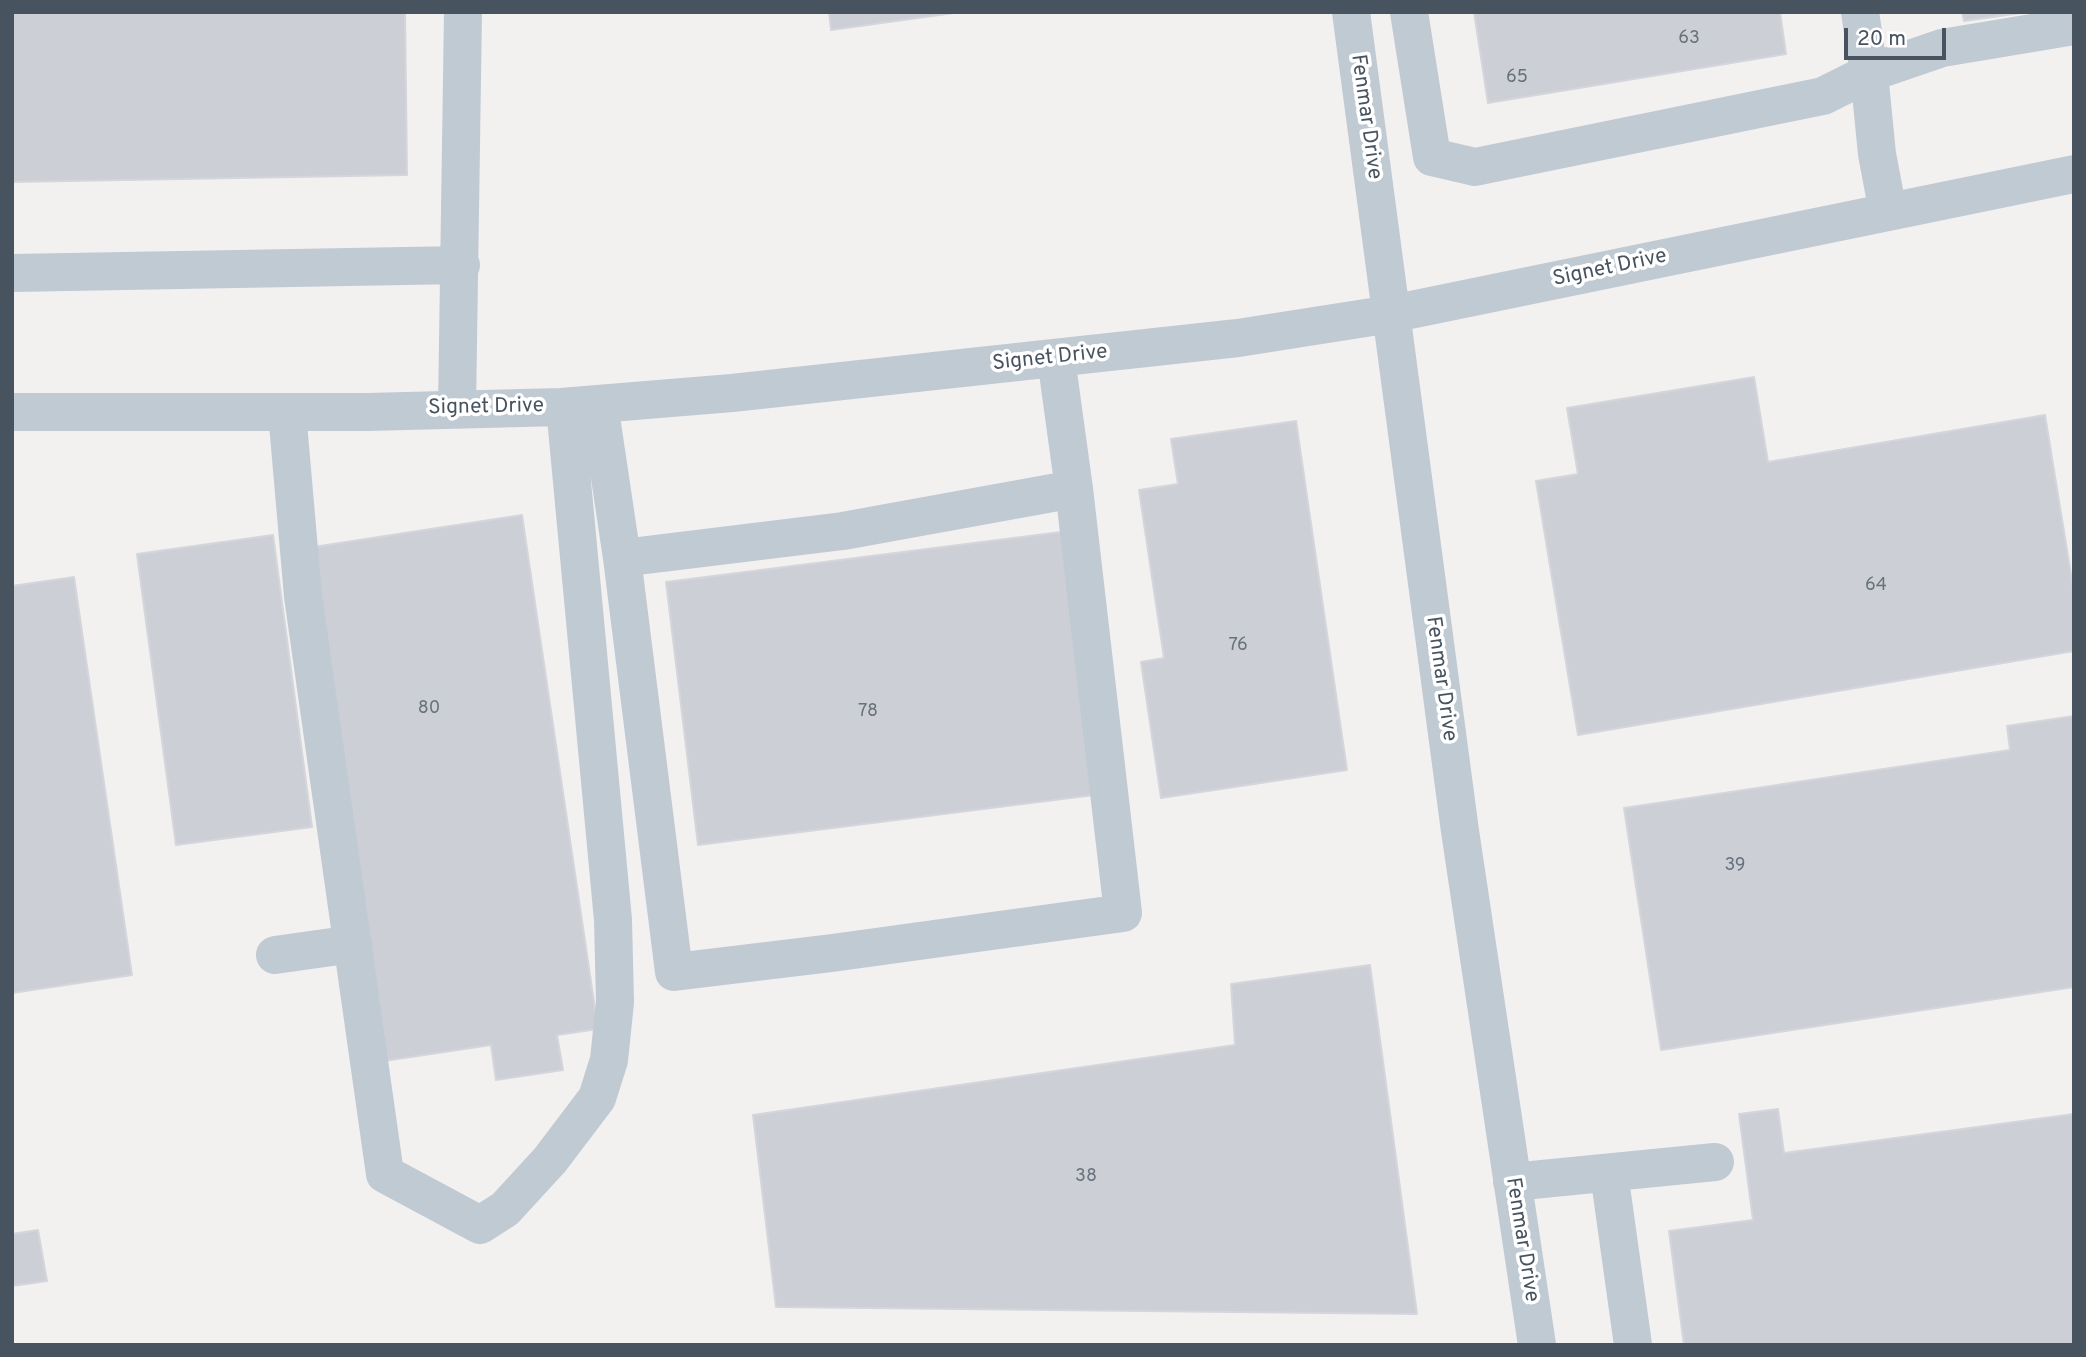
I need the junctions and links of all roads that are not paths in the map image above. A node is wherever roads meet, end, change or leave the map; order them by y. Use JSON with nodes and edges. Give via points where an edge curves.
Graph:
{"nodes":[{"id":1,"x":463,"y":12,"type":"edge"},
{"id":2,"x":1351,"y":12,"type":"edge"},
{"id":3,"x":1409,"y":12,"type":"edge"},
{"id":4,"x":1860,"y":12,"type":"edge"},
{"id":5,"x":2074,"y":26,"type":"edge"},
{"id":6,"x":1868,"y":73,"type":"junction"},
{"id":7,"x":2074,"y":174,"type":"edge"},
{"id":8,"x":1888,"y":212,"type":"junction"},
{"id":9,"x":461,"y":265,"type":"junction"},
{"id":10,"x":12,"y":273,"type":"edge"},
{"id":11,"x":1391,"y":314,"type":"junction"},
{"id":12,"x":1056,"y":358,"type":"junction"},
{"id":13,"x":582,"y":405,"type":"junction"},
{"id":14,"x":457,"y":408,"type":"junction"},
{"id":15,"x":12,"y":412,"type":"edge"},
{"id":16,"x":287,"y":412,"type":"junction"},
{"id":17,"x":1074,"y":489,"type":"junction"},
{"id":18,"x":622,"y":558,"type":"junction"},
{"id":19,"x":353,"y":944,"type":"junction"},
{"id":20,"x":275,"y":956,"type":"dead end"},
{"id":21,"x":1715,"y":1163,"type":"dead end"},
{"id":22,"x":1609,"y":1173,"type":"junction"},
{"id":23,"x":1512,"y":1182,"type":"junction"},
{"id":24,"x":1537,"y":1345,"type":"edge"},
{"id":25,"x":1633,"y":1345,"type":"edge"}],
"edges":[{"from":1,"to":9,"type":"street"},
{"from":2,"to":11,"type":"street","name":"Fenmar Drive"},
{"from":3,"to":6,"type":"street","via":[[1432,157],[1475,167],[1823,96]]},
{"from":4,"to":6,"type":"street"},
{"from":5,"to":6,"type":"street","via":[[1942,48]]},
{"from":6,"to":8,"type":"street"},
{"from":7,"to":8,"type":"street","name":"Signet Drive"},
{"from":8,"to":11,"type":"street","name":"Signet Drive"},
{"from":9,"to":10,"type":"street"},
{"from":9,"to":14,"type":"street"},
{"from":11,"to":12,"type":"street","name":"Signet Drive","via":[[1238,338]]},
{"from":11,"to":23,"type":"street","name":"Fenmar Drive"},
{"from":12,"to":13,"type":"street","name":"Signet Drive","via":[[732,394]]},
{"from":12,"to":17,"type":"street"},
{"from":13,"to":14,"type":"street","name":"Signet Drive"},
{"from":13,"to":18,"type":"street"},
{"from":13,"to":19,"type":"street","via":[[613,920],[615,1002],[609,1060],[597,1097],[550,1160],[505,1209],[480,1225],[385,1174]]},
{"from":14,"to":16,"type":"street","name":"Signet Drive"},
{"from":15,"to":16,"type":"street","name":"Signet Drive"},
{"from":16,"to":19,"type":"street","via":[[303,596]]},
{"from":17,"to":18,"type":"street","via":[[843,531]]},
{"from":17,"to":18,"type":"street","via":[[1123,913],[674,972]]},
{"from":19,"to":20,"type":"street"},
{"from":21,"to":22,"type":"street"},
{"from":22,"to":23,"type":"street"},
{"from":22,"to":25,"type":"street"},
{"from":23,"to":24,"type":"street","name":"Fenmar Drive"}]}
